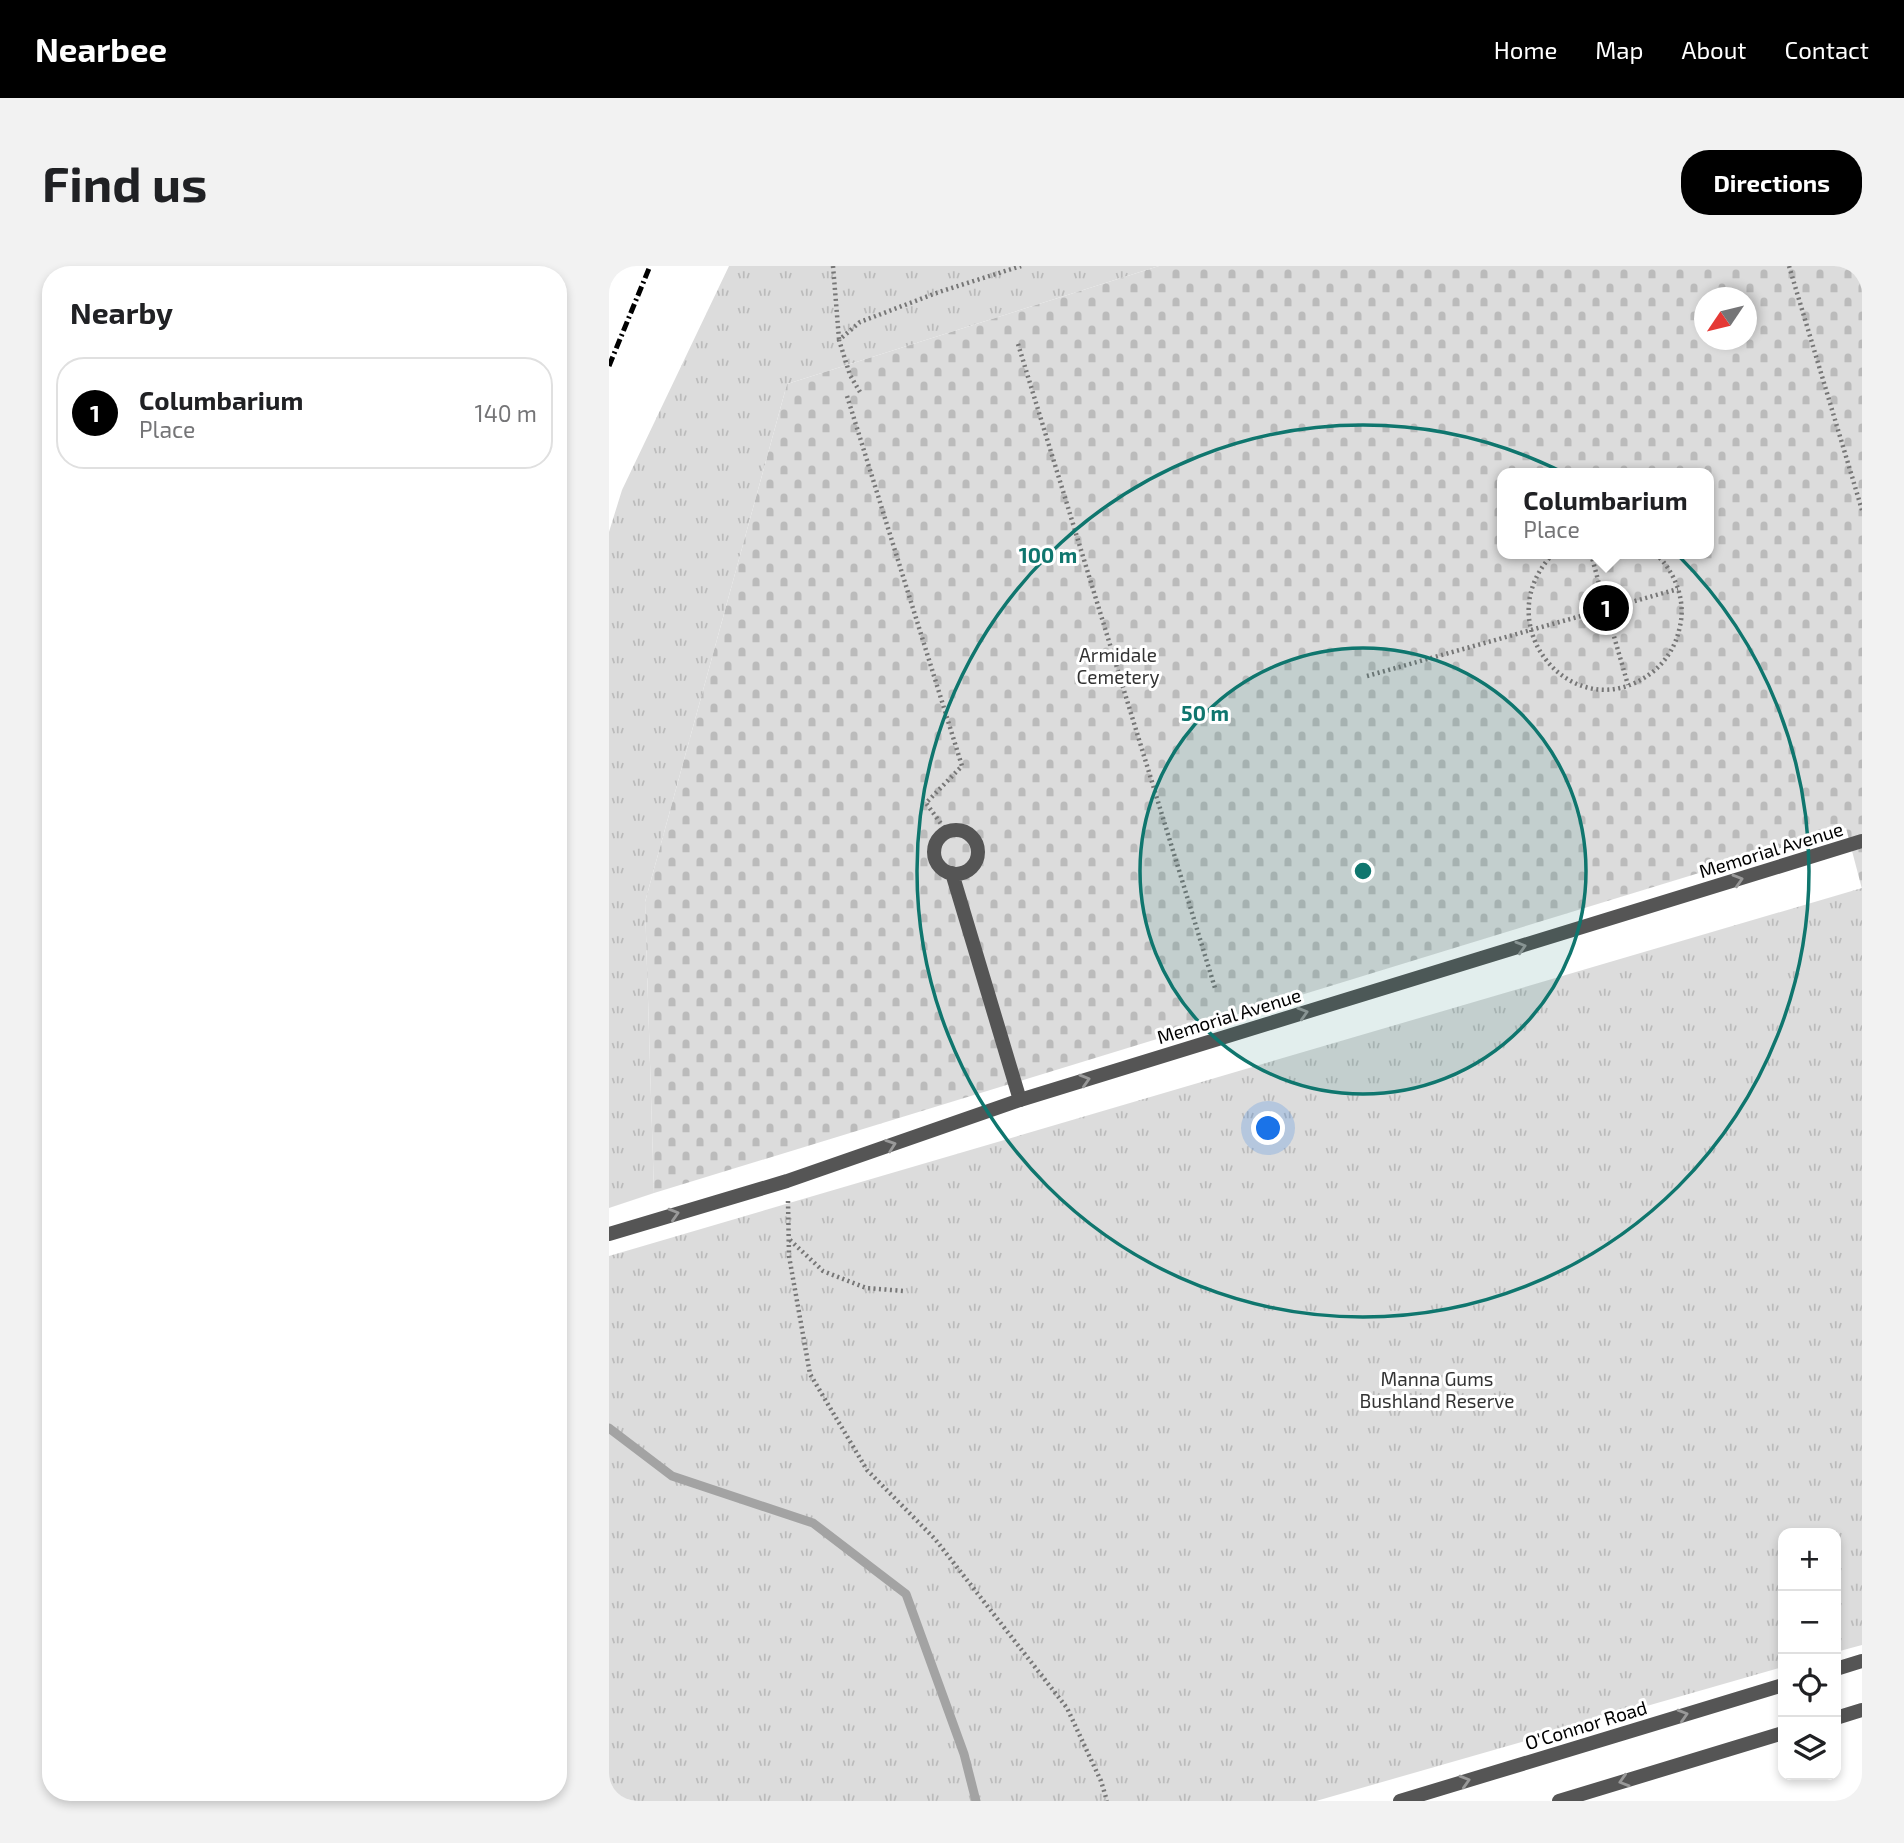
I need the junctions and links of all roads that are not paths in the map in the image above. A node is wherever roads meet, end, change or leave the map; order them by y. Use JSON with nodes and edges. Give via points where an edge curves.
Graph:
{"nodes":[{"id":1,"x":1862,"y":841,"type":"edge"},
{"id":2,"x":952,"y":873,"type":"junction"},
{"id":3,"x":1020,"y":1100,"type":"junction"},
{"id":4,"x":609,"y":1234,"type":"edge"},
{"id":5,"x":1862,"y":1661,"type":"edge"},
{"id":6,"x":1841,"y":1667,"type":"edge"},
{"id":7,"x":1778,"y":1687,"type":"edge"},
{"id":8,"x":1862,"y":1710,"type":"edge"},
{"id":9,"x":1839,"y":1717,"type":"edge"},
{"id":10,"x":1778,"y":1735,"type":"edge"},
{"id":11,"x":1400,"y":1801,"type":"edge"},
{"id":12,"x":1559,"y":1801,"type":"edge"}],
"edges":[{"from":3,"to":1,"type":"street","name":"Memorial Avenue","one_way":true},
{"from":2,"to":2,"type":"street","via":[[968,870],[978,851],[961,831],[947,832],[936,842],[934,856]]},
{"from":2,"to":3,"type":"street"},
{"from":4,"to":3,"type":"street","name":"Memorial Avenue","one_way":true,"via":[[787,1181]]},
{"from":5,"to":6,"type":"street"},
{"from":11,"to":7,"type":"street","name":"O'Connor Road","one_way":true},
{"from":8,"to":9,"type":"street"},
{"from":10,"to":12,"type":"street","one_way":true}]}
